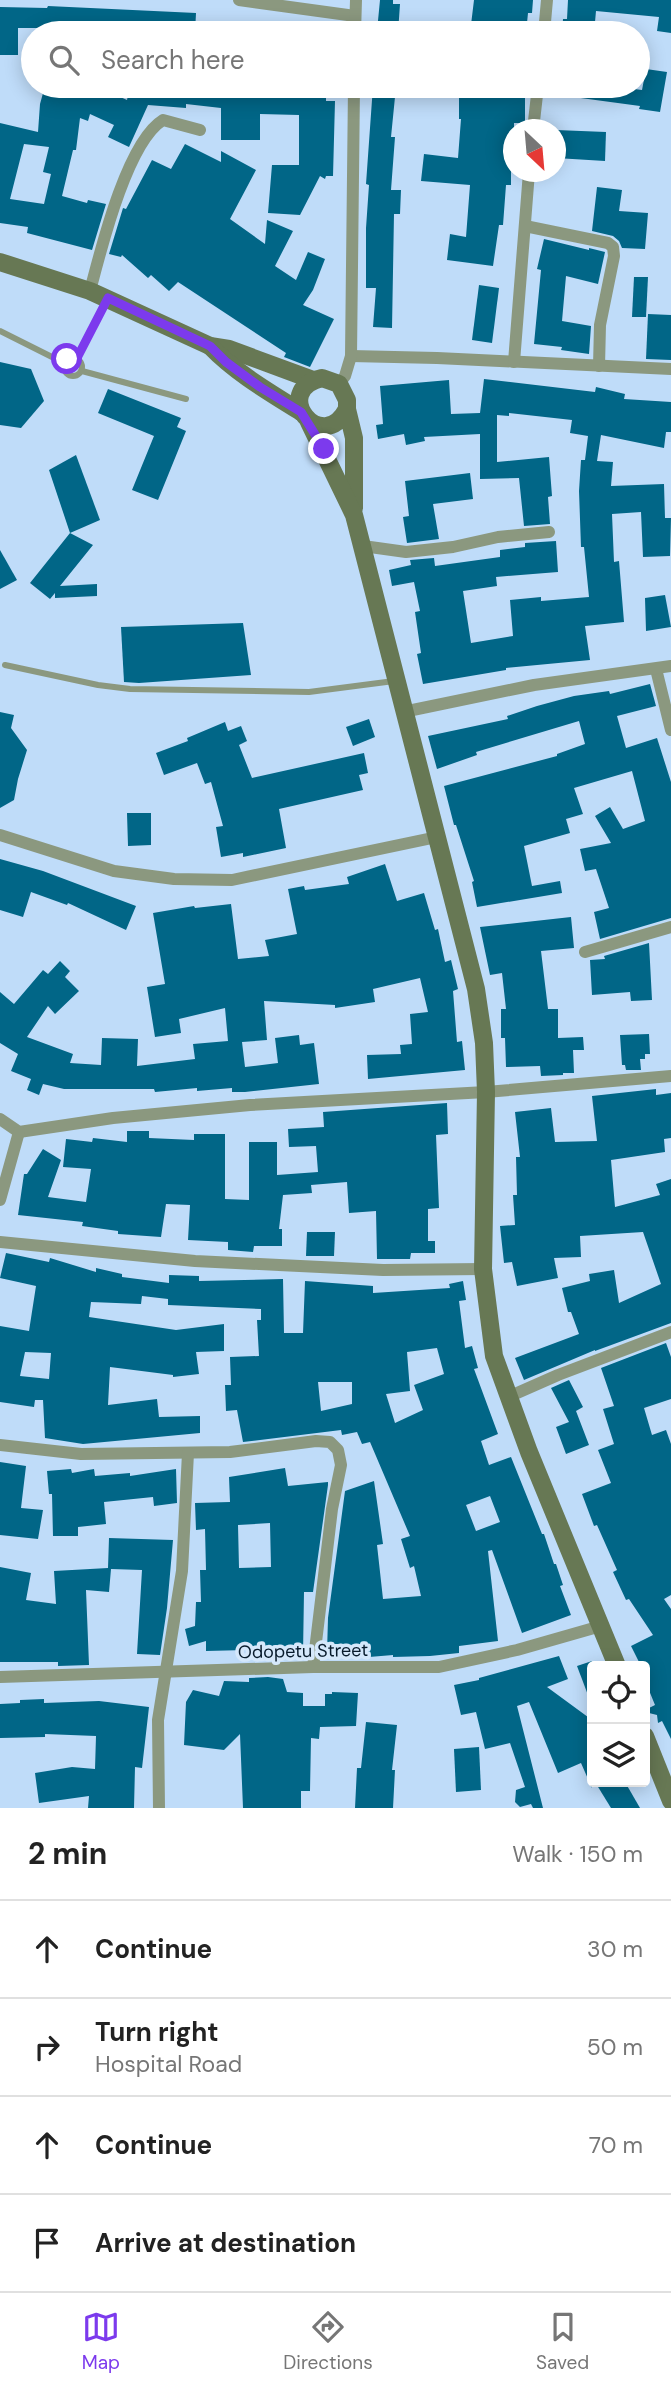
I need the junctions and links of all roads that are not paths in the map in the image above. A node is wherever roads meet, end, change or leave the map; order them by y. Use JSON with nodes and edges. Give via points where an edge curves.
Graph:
{"nodes":[{"id":1,"x":239,"y":0,"type":"edge"},
{"id":2,"x":356,"y":0,"type":"edge"},
{"id":3,"x":547,"y":0,"type":"edge"},
{"id":4,"x":355,"y":16,"type":"junction"},
{"id":5,"x":355,"y":21,"type":"edge"},
{"id":6,"x":545,"y":21,"type":"edge"},
{"id":7,"x":354,"y":98,"type":"edge"},
{"id":8,"x":537,"y":98,"type":"edge"},
{"id":9,"x":534,"y":119,"type":"edge"},
{"id":10,"x":201,"y":130,"type":"dead end"},
{"id":11,"x":528,"y":182,"type":"edge"},
{"id":12,"x":525,"y":226,"type":"junction"},
{"id":13,"x":0,"y":262,"type":"edge"},
{"id":14,"x":90,"y":291,"type":"junction"},
{"id":15,"x":108,"y":298,"type":"junction"},
{"id":16,"x":0,"y":331,"type":"edge"},
{"id":17,"x":210,"y":346,"type":"junction"},
{"id":18,"x":351,"y":356,"type":"junction"},
{"id":19,"x":77,"y":358,"type":"junction"},
{"id":20,"x":514,"y":362,"type":"junction"},
{"id":21,"x":64,"y":363,"type":"junction"},
{"id":22,"x":600,"y":366,"type":"junction"},
{"id":23,"x":671,"y":369,"type":"edge"},
{"id":24,"x":82,"y":371,"type":"junction"},
{"id":25,"x":313,"y":380,"type":"junction"},
{"id":26,"x":340,"y":384,"type":"junction"},
{"id":27,"x":186,"y":399,"type":"dead end"},
{"id":28,"x":347,"y":408,"type":"junction"},
{"id":29,"x":305,"y":417,"type":"junction"},
{"id":30,"x":354,"y":515,"type":"junction"},
{"id":31,"x":549,"y":532,"type":"dead end"},
{"id":32,"x":363,"y":546,"type":"junction"},
{"id":33,"x":5,"y":665,"type":"dead end"},
{"id":34,"x":671,"y":666,"type":"edge"},
{"id":35,"x":656,"y":669,"type":"junction"},
{"id":36,"x":396,"y":680,"type":"junction"},
{"id":37,"x":403,"y":712,"type":"junction"},
{"id":38,"x":671,"y":730,"type":"edge"},
{"id":39,"x":0,"y":835,"type":"edge"},
{"id":40,"x":438,"y":837,"type":"junction"},
{"id":41,"x":671,"y":927,"type":"edge"},
{"id":42,"x":585,"y":952,"type":"dead end"},
{"id":43,"x":671,"y":1076,"type":"edge"},
{"id":44,"x":486,"y":1092,"type":"junction"},
{"id":45,"x":0,"y":1119,"type":"edge"},
{"id":46,"x":19,"y":1132,"type":"junction"},
{"id":47,"x":0,"y":1200,"type":"edge"},
{"id":48,"x":0,"y":1242,"type":"edge"},
{"id":49,"x":483,"y":1269,"type":"junction"},
{"id":50,"x":671,"y":1332,"type":"edge"},
{"id":51,"x":508,"y":1397,"type":"junction"},
{"id":52,"x":0,"y":1445,"type":"edge"},
{"id":53,"x":188,"y":1453,"type":"junction"},
{"id":54,"x":601,"y":1626,"type":"junction"},
{"id":55,"x":615,"y":1661,"type":"edge"},
{"id":56,"x":313,"y":1667,"type":"junction"},
{"id":57,"x":164,"y":1672,"type":"junction"},
{"id":58,"x":0,"y":1677,"type":"edge"},
{"id":59,"x":650,"y":1749,"type":"edge"},
{"id":60,"x":671,"y":1801,"type":"edge"},
{"id":61,"x":159,"y":1808,"type":"edge"}],
"edges":[{"from":1,"to":4,"type":"street"},
{"from":2,"to":4,"type":"street"},
{"from":3,"to":6,"type":"street"},
{"from":4,"to":5,"type":"street"},
{"from":7,"to":18,"type":"street"},
{"from":8,"to":9,"type":"street"},
{"from":10,"to":14,"type":"street","via":[[163,120],[141,142],[107,225]]},
{"from":11,"to":12,"type":"street"},
{"from":12,"to":20,"type":"street"},
{"from":12,"to":22,"type":"street","via":[[613,247],[600,324]]},
{"from":13,"to":14,"type":"street"},
{"from":14,"to":15,"type":"street"},
{"from":15,"to":17,"type":"street"},
{"from":15,"to":19,"type":"lane"},
{"from":16,"to":21,"type":"lane"},
{"from":17,"to":25,"type":"street"},
{"from":17,"to":29,"type":"street","via":[[234,369]]},
{"from":18,"to":20,"type":"street"},
{"from":18,"to":26,"type":"street"},
{"from":19,"to":21,"type":"lane"},
{"from":19,"to":24,"type":"lane"},
{"from":20,"to":22,"type":"street"},
{"from":21,"to":24,"type":"lane","via":[[69,375]]},
{"from":22,"to":23,"type":"street"},
{"from":24,"to":27,"type":"lane"},
{"from":25,"to":26,"type":"street"},
{"from":25,"to":29,"type":"street","via":[[300,393]]},
{"from":26,"to":28,"type":"street"},
{"from":28,"to":29,"type":"street","via":[[343,417],[327,426]]},
{"from":28,"to":30,"type":"street","via":[[354,439]]},
{"from":29,"to":30,"type":"street"},
{"from":30,"to":32,"type":"street"},
{"from":31,"to":32,"type":"street","via":[[406,552]]},
{"from":32,"to":36,"type":"street"},
{"from":33,"to":36,"type":"lane","via":[[130,689],[309,692]]},
{"from":34,"to":35,"type":"street"},
{"from":35,"to":37,"type":"street","via":[[534,685]]},
{"from":35,"to":38,"type":"street"},
{"from":36,"to":37,"type":"street"},
{"from":37,"to":40,"type":"street"},
{"from":39,"to":40,"type":"street","via":[[114,871],[232,880]]},
{"from":40,"to":44,"type":"street","via":[[476,989]]},
{"from":41,"to":42,"type":"street"},
{"from":43,"to":44,"type":"street"},
{"from":44,"to":46,"type":"street","via":[[250,1105]]},
{"from":44,"to":49,"type":"street"},
{"from":45,"to":46,"type":"street"},
{"from":46,"to":47,"type":"street"},
{"from":48,"to":49,"type":"street","via":[[195,1261],[383,1270]]},
{"from":49,"to":51,"type":"street","via":[[494,1356]]},
{"from":50,"to":51,"type":"street"},
{"from":51,"to":54,"type":"street"},
{"from":52,"to":53,"type":"street","via":[[81,1454]]},
{"from":53,"to":56,"type":"street","via":[[316,1441],[330,1442],[338,1450],[341,1465]]},
{"from":53,"to":57,"type":"street","via":[[182,1571]]},
{"from":54,"to":55,"type":"street"},
{"from":54,"to":56,"type":"street","name":"Odopetu Street","via":[[439,1667]]},
{"from":56,"to":57,"type":"street","name":"Odopetu Street"},
{"from":57,"to":58,"type":"street","name":"Odopetu Street"},
{"from":57,"to":61,"type":"street","via":[[158,1720]]},
{"from":59,"to":60,"type":"street"}]}
